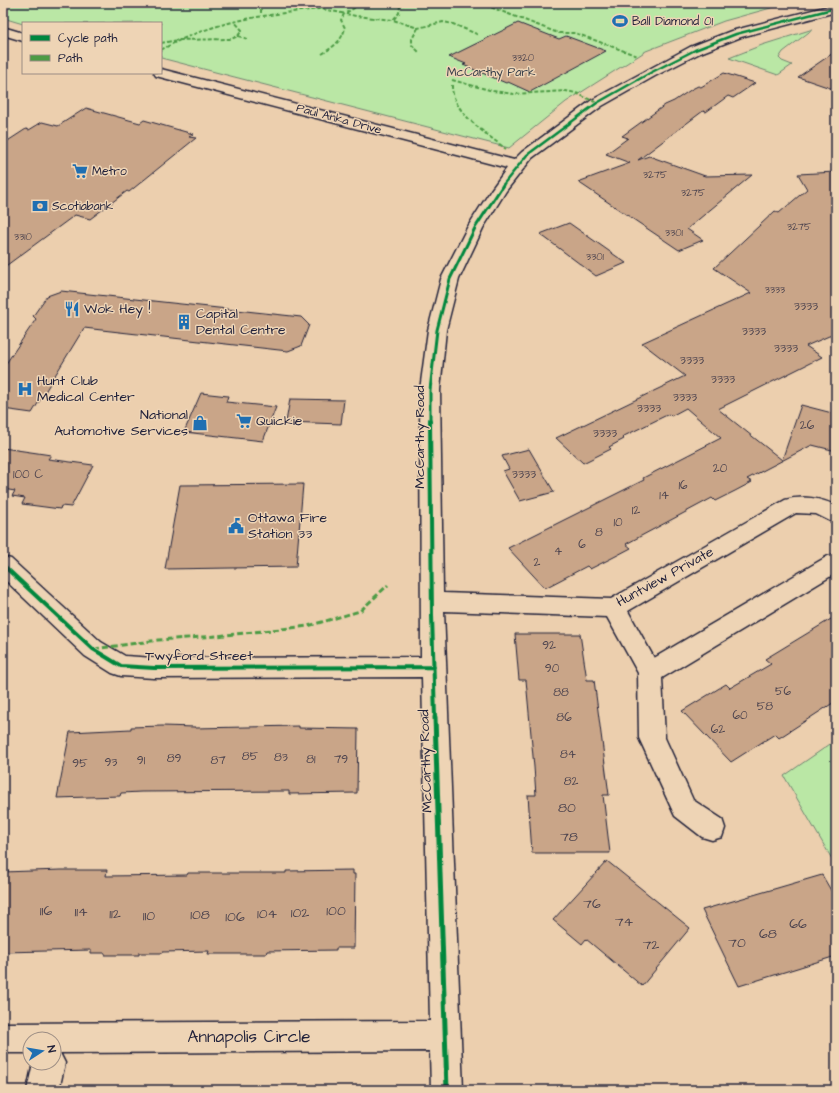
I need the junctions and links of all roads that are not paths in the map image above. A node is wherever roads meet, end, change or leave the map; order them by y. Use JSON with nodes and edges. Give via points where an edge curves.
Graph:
{"nodes":[{"id":1,"x":836,"y":8,"type":"edge"},
{"id":2,"x":3,"y":31,"type":"edge"},
{"id":3,"x":22,"y":36,"type":"edge"},
{"id":4,"x":162,"y":73,"type":"edge"},
{"id":5,"x":517,"y":166,"type":"junction"},
{"id":6,"x":836,"y":516,"type":"edge"},
{"id":7,"x":836,"y":562,"type":"edge"},
{"id":8,"x":3,"y":565,"type":"edge"},
{"id":9,"x":432,"y":602,"type":"junction"},
{"id":10,"x":614,"y":608,"type":"junction"},
{"id":11,"x":434,"y":667,"type":"junction"},
{"id":12,"x":650,"y":673,"type":"junction"},
{"id":13,"x":712,"y":828,"type":"dead end"},
{"id":14,"x":445,"y":1036,"type":"junction"},
{"id":15,"x":3,"y":1038,"type":"edge"},
{"id":16,"x":22,"y":1041,"type":"edge"},
{"id":17,"x":62,"y":1046,"type":"edge"},
{"id":18,"x":47,"y":1071,"type":"edge"},
{"id":19,"x":43,"y":1090,"type":"edge"},
{"id":20,"x":446,"y":1090,"type":"edge"}],
"edges":[{"from":1,"to":5,"type":"street","name":"McCarthy Road","via":[[782,20],[694,50],[597,103],[527,155]]},
{"from":2,"to":3,"type":"street"},
{"from":4,"to":5,"type":"street","name":"Paul Anka Drive"},
{"from":5,"to":9,"type":"street","name":"McCarthy Road","via":[[475,228],[452,274],[437,330],[430,390]]},
{"from":6,"to":10,"type":"street","name":"Huntview Private","via":[[820,507],[793,504]]},
{"from":7,"to":12,"type":"street"},
{"from":8,"to":11,"type":"street","name":"Twyford Street","via":[[93,649],[121,666]]},
{"from":9,"to":10,"type":"street","name":"Huntview Private"},
{"from":9,"to":11,"type":"street","name":"McCarthy Road"},
{"from":10,"to":12,"type":"street"},
{"from":11,"to":14,"type":"street","name":"McCarthy Road"},
{"from":12,"to":13,"type":"street","via":[[652,738],[684,808]]},
{"from":14,"to":17,"type":"street","name":"Annapolis Circle"},
{"from":14,"to":20,"type":"street","name":"McCarthy Road"},
{"from":15,"to":16,"type":"street","name":"Annapolis Circle"},
{"from":18,"to":19,"type":"street"}]}
